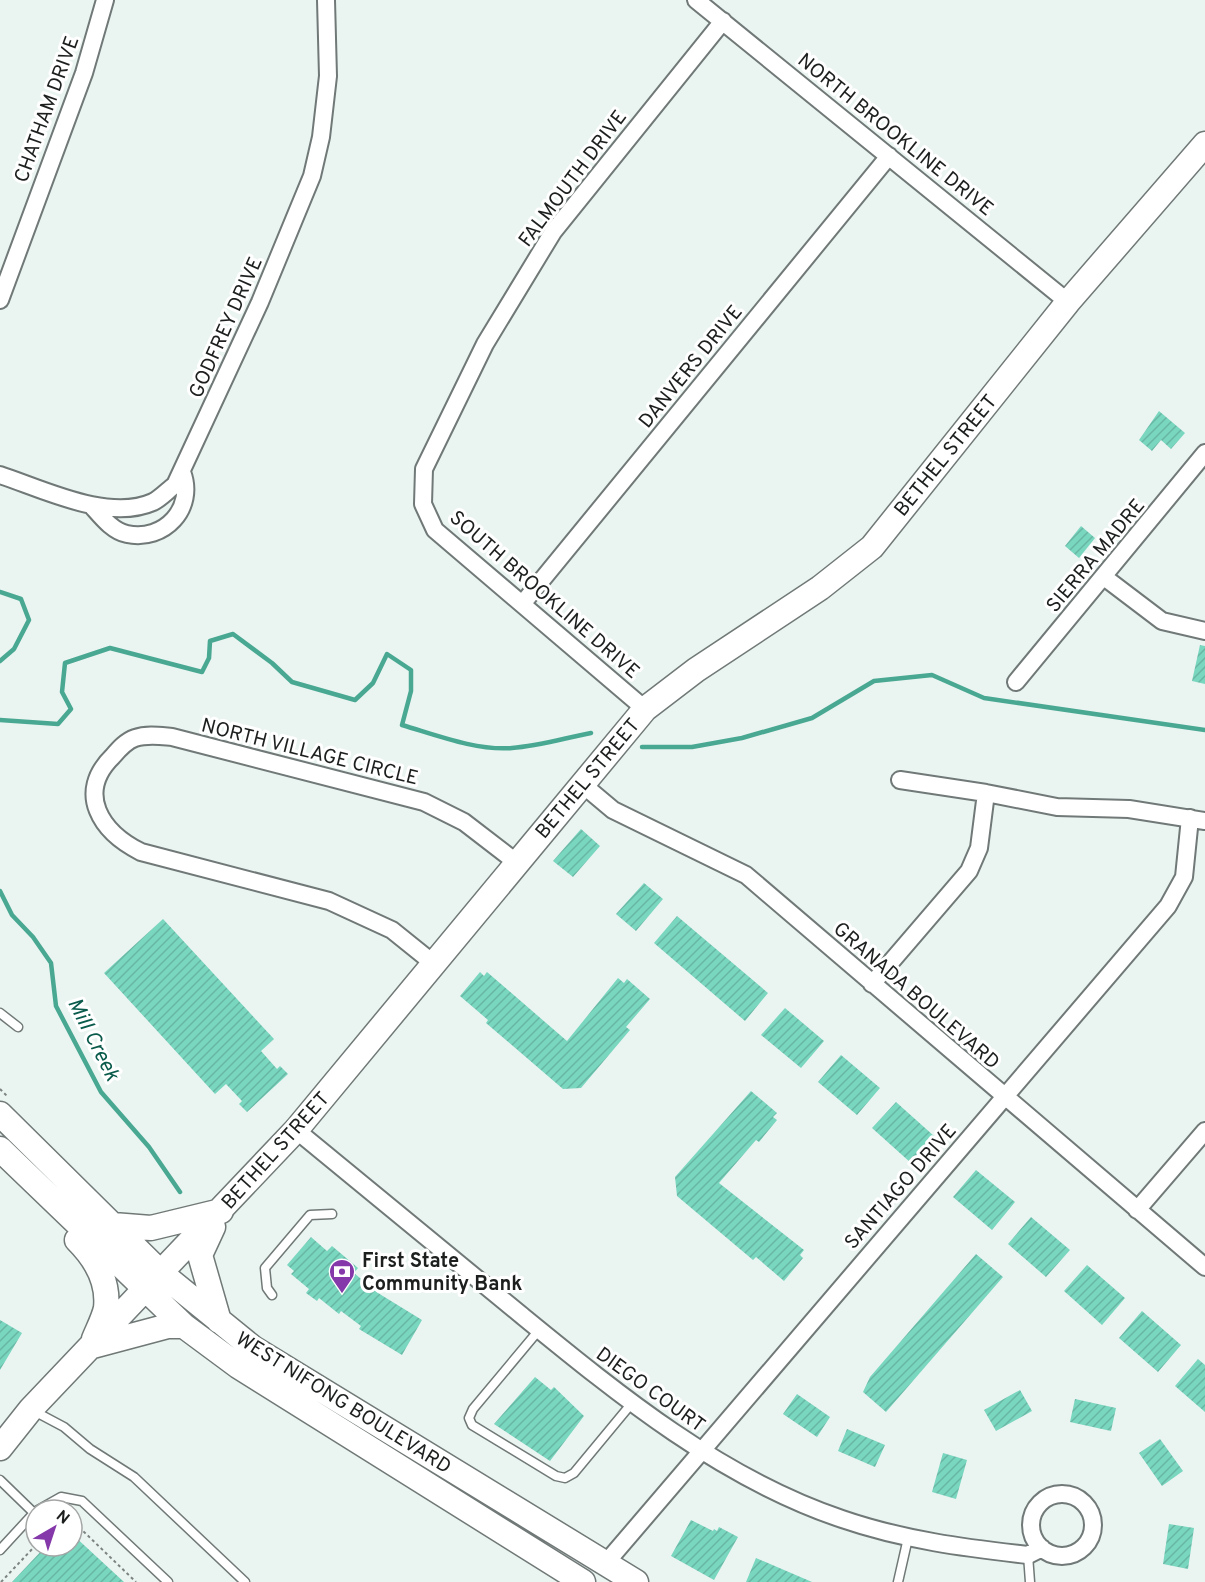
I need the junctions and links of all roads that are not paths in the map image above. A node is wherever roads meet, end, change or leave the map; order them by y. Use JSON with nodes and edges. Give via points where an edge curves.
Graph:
{"nodes":[{"id":1,"x":105,"y":0,"type":"edge"},
{"id":2,"x":326,"y":0,"type":"edge"},
{"id":3,"x":696,"y":0,"type":"edge"},
{"id":4,"x":723,"y":21,"type":"junction"},
{"id":5,"x":1205,"y":144,"type":"edge"},
{"id":6,"x":890,"y":156,"type":"junction"},
{"id":7,"x":0,"y":300,"type":"edge"},
{"id":8,"x":1068,"y":302,"type":"junction"},
{"id":9,"x":1205,"y":453,"type":"edge"},
{"id":10,"x":424,"y":469,"type":"joint"},
{"id":11,"x":182,"y":472,"type":"junction"},
{"id":12,"x":0,"y":475,"type":"edge"},
{"id":13,"x":91,"y":505,"type":"junction"},
{"id":14,"x":1104,"y":577,"type":"junction"},
{"id":15,"x":524,"y":603,"type":"junction"},
{"id":16,"x":1205,"y":631,"type":"edge"},
{"id":17,"x":1016,"y":682,"type":"dead end"},
{"id":18,"x":645,"y":709,"type":"junction"},
{"id":19,"x":900,"y":780,"type":"dead end"},
{"id":20,"x":582,"y":784,"type":"junction"},
{"id":21,"x":986,"y":793,"type":"junction"},
{"id":22,"x":1198,"y":820,"type":"edge"},
{"id":23,"x":516,"y":862,"type":"junction"},
{"id":24,"x":433,"y":963,"type":"junction"},
{"id":25,"x":872,"y":984,"type":"junction"},
{"id":26,"x":0,"y":1013,"type":"edge"},
{"id":27,"x":18,"y":1027,"type":"dead end"},
{"id":28,"x":1004,"y":1097,"type":"junction"},
{"id":29,"x":0,"y":1114,"type":"edge"},
{"id":30,"x":296,"y":1130,"type":"junction"},
{"id":31,"x":1205,"y":1131,"type":"edge"},
{"id":32,"x":0,"y":1149,"type":"edge"},
{"id":33,"x":23,"y":1173,"type":"junction"},
{"id":34,"x":1137,"y":1210,"type":"junction"},
{"id":35,"x":221,"y":1211,"type":"junction"},
{"id":36,"x":332,"y":1214,"type":"dead end"},
{"id":37,"x":112,"y":1225,"type":"junction"},
{"id":38,"x":1205,"y":1267,"type":"edge"},
{"id":39,"x":154,"y":1282,"type":"junction"},
{"id":40,"x":272,"y":1295,"type":"dead end"},
{"id":41,"x":219,"y":1321,"type":"junction"},
{"id":42,"x":184,"y":1326,"type":"junction"},
{"id":43,"x":539,"y":1330,"type":"junction"},
{"id":44,"x":91,"y":1347,"type":"junction"},
{"id":45,"x":632,"y":1403,"type":"junction"},
{"id":46,"x":31,"y":1409,"type":"junction"},
{"id":47,"x":0,"y":1448,"type":"edge"},
{"id":48,"x":700,"y":1450,"type":"junction"},
{"id":49,"x":0,"y":1480,"type":"edge"},
{"id":50,"x":59,"y":1498,"type":"edge"},
{"id":51,"x":74,"y":1498,"type":"edge"},
{"id":52,"x":24,"y":1501,"type":"edge"},
{"id":53,"x":84,"y":1503,"type":"edge"},
{"id":54,"x":464,"y":1508,"type":"junction"},
{"id":55,"x":24,"y":1525,"type":"edge"},
{"id":56,"x":908,"y":1538,"type":"junction"},
{"id":57,"x":0,"y":1550,"type":"edge"},
{"id":58,"x":1035,"y":1551,"type":"joint"},
{"id":59,"x":605,"y":1564,"type":"junction"},
{"id":60,"x":168,"y":1582,"type":"edge"},
{"id":61,"x":245,"y":1582,"type":"edge"},
{"id":62,"x":583,"y":1582,"type":"edge"},
{"id":63,"x":636,"y":1582,"type":"edge"},
{"id":64,"x":898,"y":1582,"type":"edge"},
{"id":65,"x":1030,"y":1582,"type":"edge"}],
"edges":[{"from":1,"to":7,"type":"street","name":"CHATHAM DRIVE","via":[[84,74]]},
{"from":2,"to":11,"type":"street","name":"GODFREY DRIVE","via":[[328,76],[312,176],[260,302]]},
{"from":3,"to":4,"type":"street","name":"NORTH BROOKLINE DRIVE"},
{"from":4,"to":6,"type":"street","name":"NORTH BROOKLINE DRIVE"},
{"from":4,"to":10,"type":"street","name":"FALMOUTH DRIVE","via":[[553,232],[485,344]]},
{"from":5,"to":8,"type":"main road","name":"BETHEL STREET"},
{"from":6,"to":8,"type":"street","name":"NORTH BROOKLINE DRIVE"},
{"from":6,"to":15,"type":"street","name":"DANVERS DRIVE"},
{"from":8,"to":18,"type":"main road","name":"BETHEL STREET","via":[[872,547],[820,588],[696,670]]},
{"from":9,"to":14,"type":"street","name":"SIERRA MADRE"},
{"from":10,"to":15,"type":"street","name":"SOUTH BROOKLINE DRIVE","via":[[423,504],[435,530]]},
{"from":11,"to":13,"type":"street","name":"GODFREY DRIVE","via":[[175,485],[154,501],[117,509]]},
{"from":11,"to":13,"type":"street","via":[[188,486],[182,508],[167,526],[152,533],[128,534],[113,528]]},
{"from":12,"to":13,"type":"street","name":"GODFREY DRIVE"},
{"from":14,"to":16,"type":"street","via":[[1162,621]]},
{"from":14,"to":17,"type":"street","name":"SIERRA MADRE"},
{"from":15,"to":18,"type":"street","name":"SOUTH BROOKLINE DRIVE"},
{"from":18,"to":20,"type":"main road","name":"BETHEL STREET"},
{"from":19,"to":21,"type":"street"},
{"from":20,"to":23,"type":"main road","name":"BETHEL STREET"},
{"from":20,"to":25,"type":"street","name":"GRANADA BOULEVARD","via":[[613,810],[746,875]]},
{"from":21,"to":22,"type":"street","via":[[1057,807],[1129,809]]},
{"from":21,"to":25,"type":"street","via":[[979,848],[969,872]]},
{"from":22,"to":28,"type":"street","name":"SANTIAGO DRIVE","via":[[1175,897]]},
{"from":23,"to":24,"type":"main road","name":"BETHEL STREET"},
{"from":23,"to":24,"type":"street","name":"NORTH VILLAGE CIRCLE","via":[[464,822],[424,802],[172,737],[133,738],[102,766],[95,781],[95,802],[108,830],[121,842],[141,852],[329,901],[392,930]]},
{"from":24,"to":30,"type":"main road","name":"BETHEL STREET"},
{"from":25,"to":28,"type":"street","name":"GRANADA BOULEVARD"},
{"from":26,"to":27,"type":"lane"},
{"from":28,"to":34,"type":"street","name":"GRANADA BOULEVARD"},
{"from":28,"to":48,"type":"street","name":"SANTIAGO DRIVE"},
{"from":29,"to":37,"type":"main road","name":"WEST NIFONG BOULEVARD"},
{"from":30,"to":35,"type":"main road","name":"BETHEL STREET"},
{"from":30,"to":43,"type":"street","name":"DIEGO COURT"},
{"from":31,"to":34,"type":"street"},
{"from":32,"to":33,"type":"main road","name":"WEST NIFONG BOULEVARD"},
{"from":33,"to":39,"type":"main road","name":"WEST NIFONG BOULEVARD"},
{"from":33,"to":44,"type":"main road","via":[[28,1193],[92,1255],[104,1281],[106,1308]]},
{"from":34,"to":38,"type":"street","name":"GRANADA BOULEVARD"},
{"from":35,"to":37,"type":"main road","via":[[152,1228]]},
{"from":35,"to":39,"type":"main road","name":"BETHEL STREET"},
{"from":35,"to":41,"type":"main road","via":[[200,1255]]},
{"from":36,"to":40,"type":"lane","via":[[310,1215],[266,1268],[267,1288]]},
{"from":37,"to":39,"type":"main road","name":"WEST NIFONG BOULEVARD"},
{"from":39,"to":41,"type":"main road","name":"WEST NIFONG BOULEVARD"},
{"from":39,"to":42,"type":"main road","name":"WEST NIFONG BOULEVARD"},
{"from":39,"to":44,"type":"main road","name":"BETHEL STREET"},
{"from":41,"to":59,"type":"main road","name":"WEST NIFONG BOULEVARD","via":[[253,1348]]},
{"from":42,"to":44,"type":"main road","via":[[168,1326]]},
{"from":42,"to":54,"type":"main road","name":"WEST NIFONG BOULEVARD","via":[[287,1399]]},
{"from":43,"to":45,"type":"street","name":"DIEGO COURT"},
{"from":43,"to":45,"type":"lane","via":[[473,1409],[469,1418],[472,1425],[565,1478],[574,1473]]},
{"from":44,"to":46,"type":"main road","name":"BETHEL STREET"},
{"from":45,"to":48,"type":"street","name":"DIEGO COURT"},
{"from":46,"to":47,"type":"main road","name":"BETHEL STREET"},
{"from":46,"to":61,"type":"lane","via":[[64,1427],[134,1477]]},
{"from":48,"to":56,"type":"street","name":"DIEGO COURT","via":[[760,1484],[841,1519]]},
{"from":48,"to":59,"type":"street","name":"SANTIAGO DRIVE"},
{"from":49,"to":52,"type":"lane"},
{"from":50,"to":51,"type":"lane"},
{"from":53,"to":60,"type":"lane"},
{"from":54,"to":59,"type":"main road","via":[[495,1512],[588,1568]]},
{"from":54,"to":62,"type":"main road","name":"WEST NIFONG BOULEVARD"},
{"from":55,"to":57,"type":"lane"},
{"from":56,"to":58,"type":"street","name":"DIEGO COURT"},
{"from":56,"to":64,"type":"lane"},
{"from":58,"to":65,"type":"lane"},
{"from":59,"to":63,"type":"main road","name":"WEST NIFONG BOULEVARD"}]}
